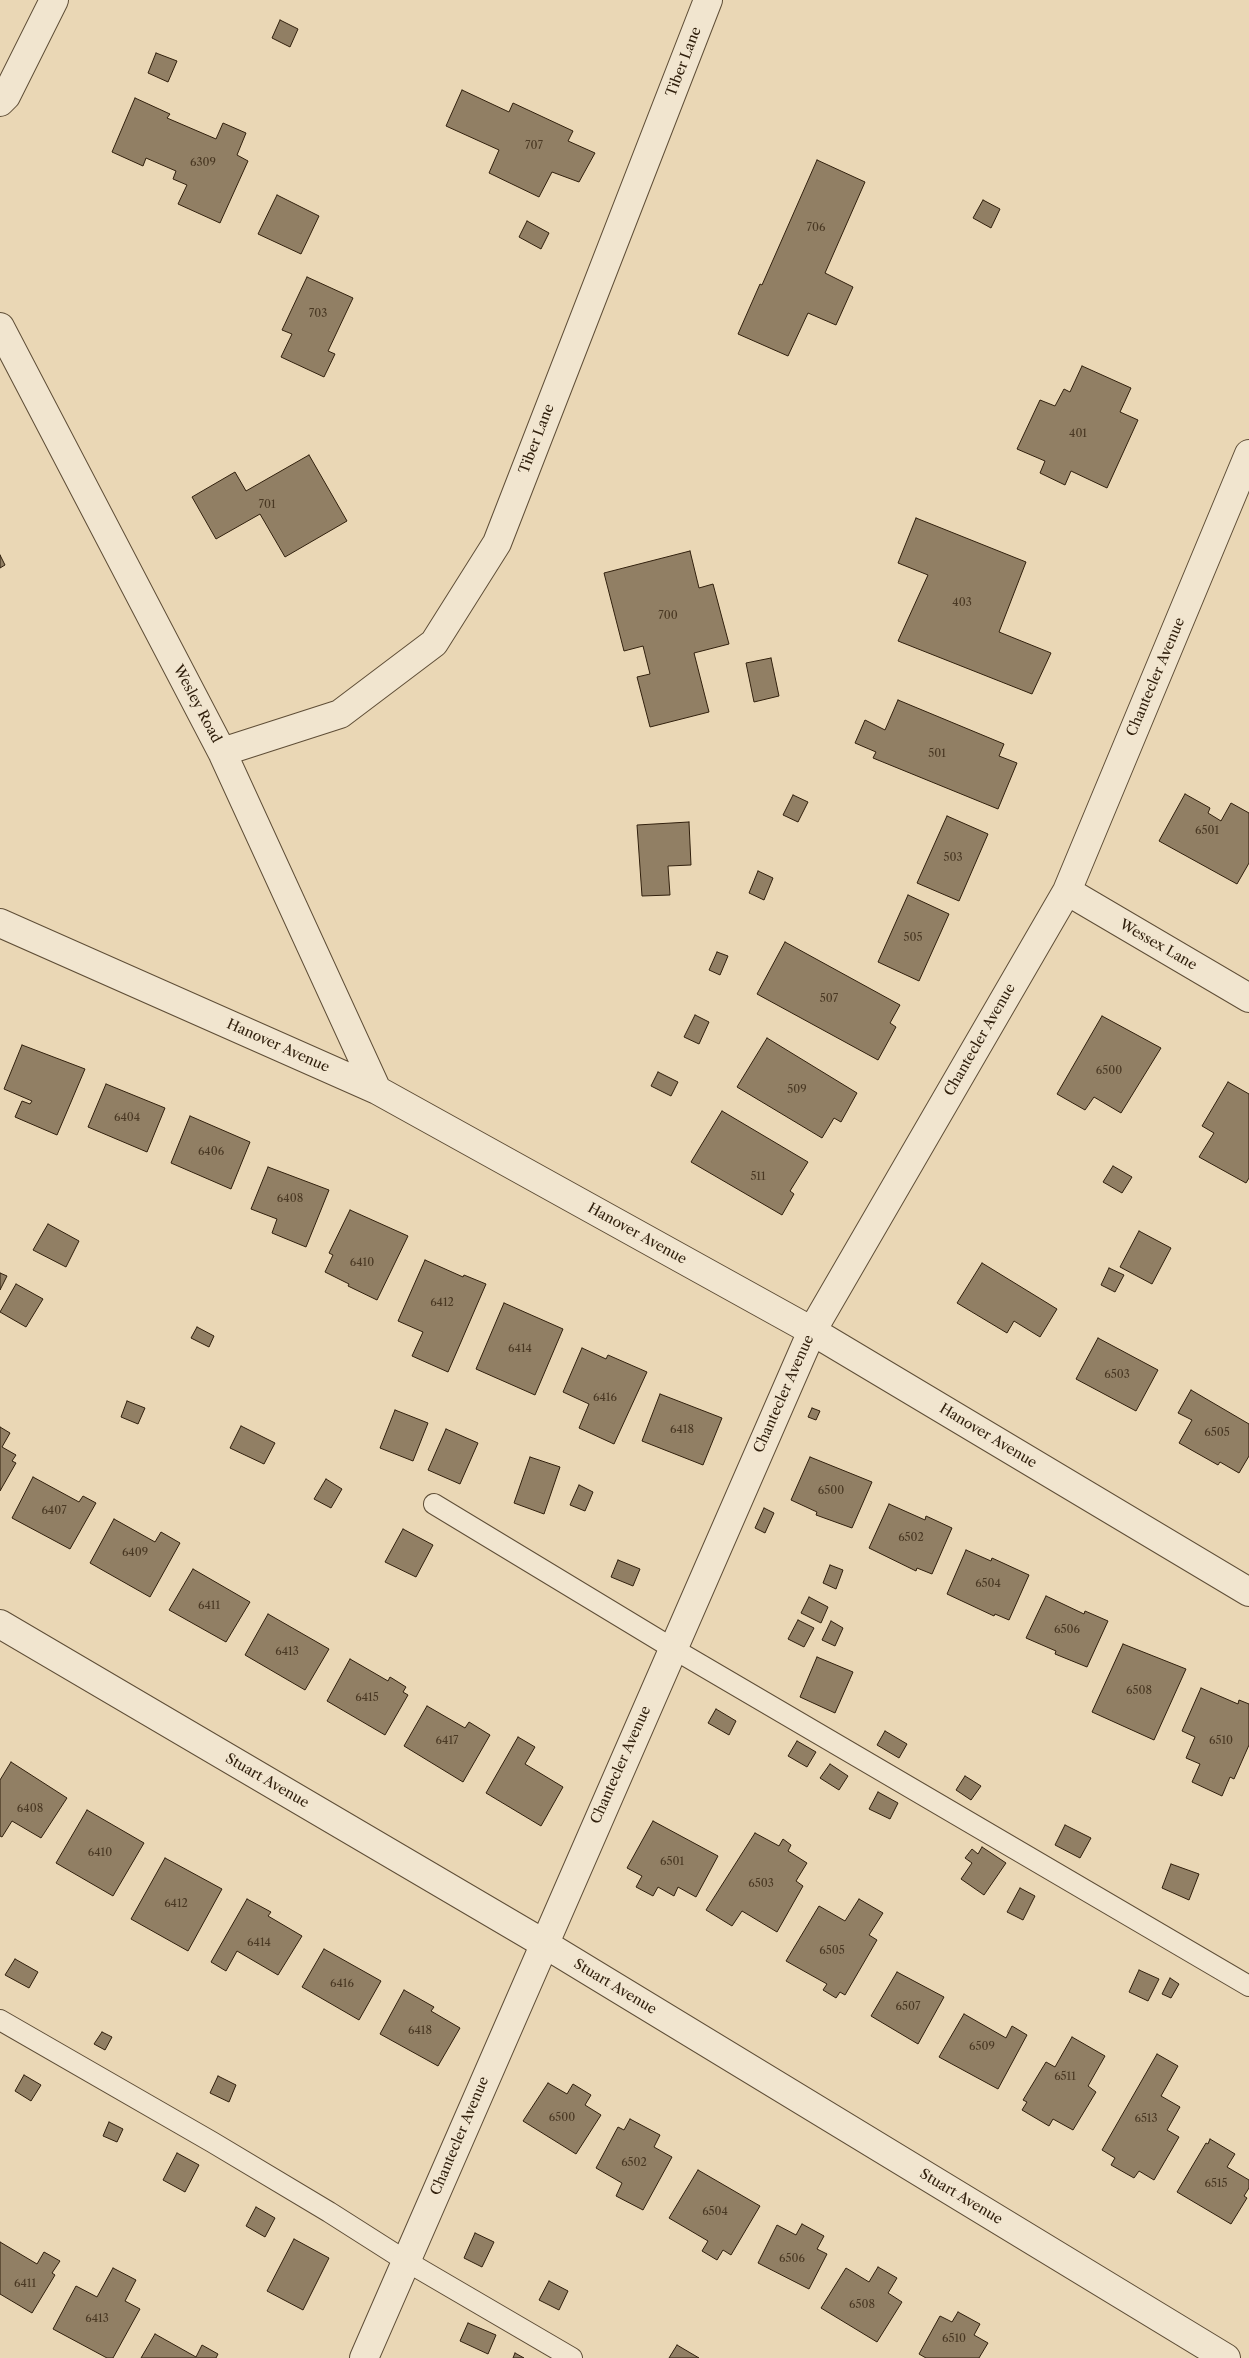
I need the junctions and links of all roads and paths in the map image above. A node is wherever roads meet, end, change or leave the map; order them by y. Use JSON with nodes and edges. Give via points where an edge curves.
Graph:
{"nodes":[{"id":1,"x":54,"y":0,"type":"edge"},
{"id":2,"x":708,"y":0,"type":"edge"},
{"id":3,"x":0,"y":102,"type":"edge"},
{"id":4,"x":0,"y":327,"type":"edge"},
{"id":5,"x":1249,"y":454,"type":"edge"},
{"id":6,"x":222,"y":752,"type":"junction"},
{"id":7,"x":1067,"y":891,"type":"junction"},
{"id":8,"x":0,"y":923,"type":"edge"},
{"id":9,"x":1249,"y":998,"type":"edge"},
{"id":10,"x":377,"y":1090,"type":"junction"},
{"id":11,"x":812,"y":1330,"type":"junction"},
{"id":12,"x":434,"y":1504,"type":"dead end"},
{"id":13,"x":1249,"y":1592,"type":"edge"},
{"id":14,"x":0,"y":1624,"type":"edge"},
{"id":15,"x":672,"y":1648,"type":"junction"},
{"id":16,"x":543,"y":1943,"type":"junction"},
{"id":17,"x":1249,"y":1986,"type":"edge"},
{"id":18,"x":0,"y":2020,"type":"edge"},
{"id":19,"x":406,"y":2261,"type":"junction"},
{"id":20,"x":364,"y":2358,"type":"edge"},
{"id":21,"x":572,"y":2358,"type":"edge"},
{"id":22,"x":1226,"y":2358,"type":"edge"}],
"edges":[{"from":1,"to":3,"type":"street"},
{"from":2,"to":6,"type":"street","name":"Tiber Lane","via":[[497,543],[434,643],[340,714]]},
{"from":4,"to":6,"type":"street","name":"Wesley Road"},
{"from":5,"to":7,"type":"street","name":"Chantecler Avenue"},
{"from":6,"to":10,"type":"street","name":"Wesley Road"},
{"from":7,"to":9,"type":"street","name":"Wessex Lane"},
{"from":7,"to":11,"type":"street","name":"Chantecler Avenue"},
{"from":8,"to":10,"type":"street","name":"Hanover Avenue"},
{"from":10,"to":11,"type":"street","name":"Hanover Avenue"},
{"from":11,"to":13,"type":"street","name":"Hanover Avenue"},
{"from":11,"to":15,"type":"street","name":"Chantecler Avenue"},
{"from":12,"to":15,"type":"lane"},
{"from":14,"to":16,"type":"street","name":"Stuart Avenue"},
{"from":15,"to":16,"type":"street","name":"Chantecler Avenue"},
{"from":15,"to":17,"type":"lane"},
{"from":16,"to":19,"type":"street","name":"Chantecler Avenue"},
{"from":16,"to":22,"type":"street","name":"Stuart Avenue"},
{"from":18,"to":19,"type":"lane","via":[[220,2147]]},
{"from":19,"to":20,"type":"street","name":"Chantecler Avenue"},
{"from":19,"to":21,"type":"lane"}]}
